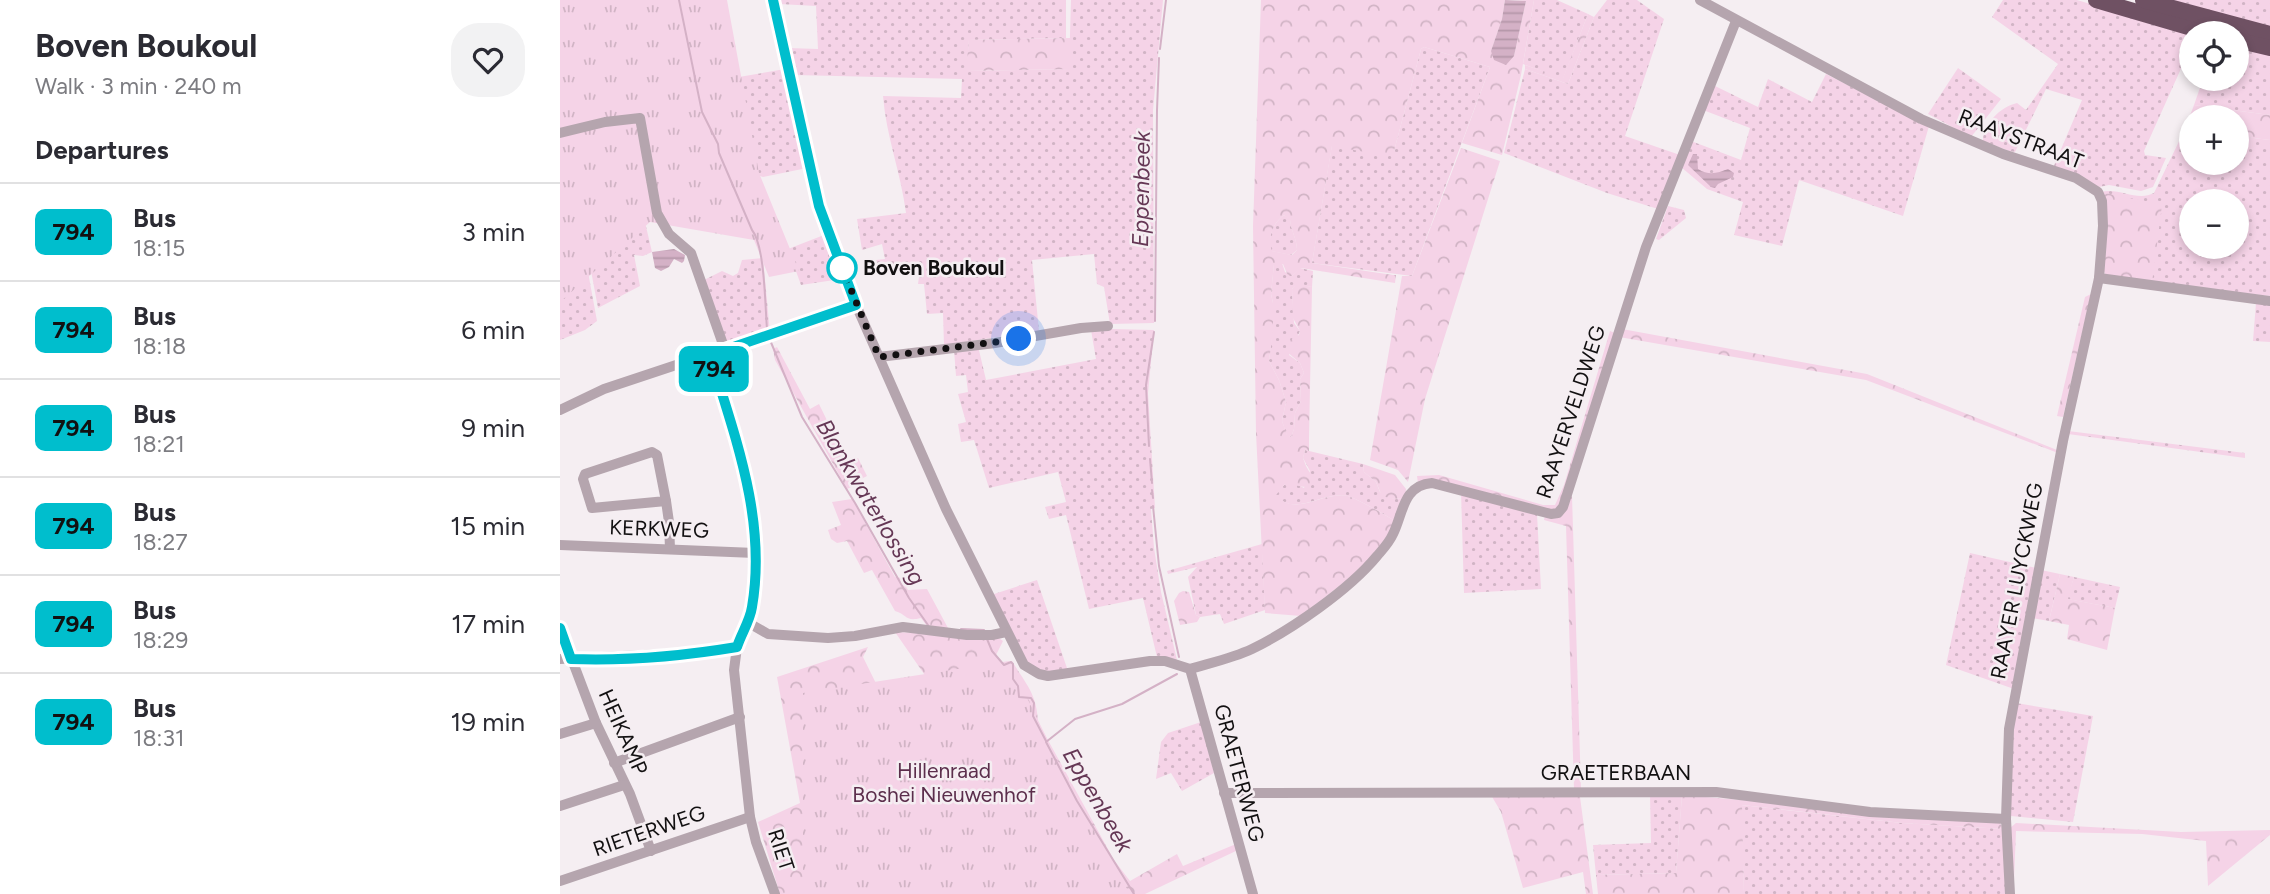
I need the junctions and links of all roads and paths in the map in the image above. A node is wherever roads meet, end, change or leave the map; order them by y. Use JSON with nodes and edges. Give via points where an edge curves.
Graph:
{"nodes":[{"id":1,"x":773,"y":0,"type":"edge"},
{"id":2,"x":1700,"y":0,"type":"edge"},
{"id":3,"x":2096,"y":0,"type":"edge"},
{"id":4,"x":2143,"y":0,"type":"edge"},
{"id":5,"x":1736,"y":21,"type":"junction"},
{"id":6,"x":2179,"y":24,"type":"edge"},
{"id":7,"x":2270,"y":34,"type":"edge"},
{"id":8,"x":2249,"y":43,"type":"edge"},
{"id":9,"x":2270,"y":48,"type":"edge"},
{"id":10,"x":560,"y":133,"type":"edge"},
{"id":11,"x":2099,"y":278,"type":"junction"},
{"id":12,"x":2270,"y":301,"type":"edge"},
{"id":13,"x":856,"y":305,"type":"junction"},
{"id":14,"x":1108,"y":326,"type":"dead end"},
{"id":15,"x":725,"y":350,"type":"junction"},
{"id":16,"x":710,"y":355,"type":"junction"},
{"id":17,"x":879,"y":357,"type":"junction"},
{"id":18,"x":560,"y":410,"type":"edge"},
{"id":19,"x":666,"y":500,"type":"junction"},
{"id":20,"x":560,"y":545,"type":"edge"},
{"id":21,"x":670,"y":549,"type":"junction"},
{"id":22,"x":755,"y":553,"type":"junction"},
{"id":23,"x":747,"y":622,"type":"junction"},
{"id":24,"x":560,"y":628,"type":"edge"},
{"id":25,"x":1006,"y":632,"type":"junction"},
{"id":26,"x":737,"y":647,"type":"junction"},
{"id":27,"x":566,"y":659,"type":"edge"},
{"id":28,"x":1187,"y":667,"type":"junction"},
{"id":29,"x":740,"y":717,"type":"junction"},
{"id":30,"x":596,"y":723,"type":"junction"},
{"id":31,"x":560,"y":734,"type":"edge"},
{"id":32,"x":614,"y":763,"type":"junction"},
{"id":33,"x":624,"y":785,"type":"junction"},
{"id":34,"x":1224,"y":793,"type":"junction"},
{"id":35,"x":560,"y":806,"type":"edge"},
{"id":36,"x":750,"y":817,"type":"junction"},
{"id":37,"x":2006,"y":819,"type":"junction"},
{"id":38,"x":651,"y":851,"type":"junction"},
{"id":39,"x":560,"y":881,"type":"edge"},
{"id":40,"x":775,"y":894,"type":"edge"},
{"id":41,"x":1253,"y":894,"type":"edge"},
{"id":42,"x":2010,"y":894,"type":"edge"}],
"edges":[{"from":1,"to":13,"type":"street","via":[[819,206]]},
{"from":2,"to":5,"type":"street","name":"RAAYSTRAAT"},
{"from":3,"to":6,"type":"highway"},
{"from":4,"to":7,"type":"highway"},
{"from":5,"to":11,"type":"street","name":"RAAYSTRAAT","via":[[1945,131],[2076,178],[2098,192],[2103,226]]},
{"from":5,"to":28,"type":"street","name":"RAAYERVELDWEG","via":[[1646,247],[1558,513],[1423,483],[1409,494],[1389,542],[1353,581],[1250,650]]},
{"from":8,"to":9,"type":"highway"},
{"from":10,"to":15,"type":"street","via":[[640,118],[657,213],[669,234],[691,253]]},
{"from":11,"to":12,"type":"street"},
{"from":11,"to":37,"type":"street","name":"RAAYER LUYCKWEG","via":[[2009,729]]},
{"from":13,"to":15,"type":"street"},
{"from":13,"to":17,"type":"street"},
{"from":14,"to":17,"type":"street"},
{"from":15,"to":16,"type":"street"},
{"from":16,"to":18,"type":"street","via":[[604,389]]},
{"from":16,"to":22,"type":"street","name":"RIET","via":[[747,481]]},
{"from":17,"to":25,"type":"street"},
{"from":19,"to":19,"type":"street","via":[[592,508],[584,476],[654,453]]},
{"from":19,"to":21,"type":"street"},
{"from":20,"to":21,"type":"street","name":"KERKWEG"},
{"from":21,"to":22,"type":"street","name":"KERKWEG"},
{"from":22,"to":23,"type":"street","name":"RIET"},
{"from":23,"to":25,"type":"street","via":[[768,634],[828,638],[903,627],[967,635]]},
{"from":23,"to":26,"type":"street","name":"RIET"},
{"from":24,"to":27,"type":"street","name":"HEIKAMP"},
{"from":25,"to":28,"type":"street","via":[[1024,665],[1038,674],[1150,661]]},
{"from":26,"to":27,"type":"street"},
{"from":26,"to":29,"type":"street","name":"RIET","via":[[734,670]]},
{"from":27,"to":30,"type":"street","name":"HEIKAMP"},
{"from":28,"to":34,"type":"street","name":"GRAETERWEG"},
{"from":29,"to":32,"type":"street"},
{"from":29,"to":36,"type":"street","name":"RIET"},
{"from":30,"to":31,"type":"street"},
{"from":30,"to":32,"type":"street","name":"HEIKAMP"},
{"from":32,"to":33,"type":"street","name":"HEIKAMP"},
{"from":33,"to":35,"type":"street"},
{"from":33,"to":38,"type":"street","name":"HEIKAMP"},
{"from":34,"to":37,"type":"street","name":"GRAETERBAAN","via":[[1716,792],[1870,813]]},
{"from":34,"to":41,"type":"street","name":"GRAETERWEG"},
{"from":36,"to":38,"type":"street","name":"RIETERWEG"},
{"from":36,"to":40,"type":"street","name":"RIET"},
{"from":37,"to":42,"type":"street","name":"RAAYER LUYCKWEG"},
{"from":38,"to":39,"type":"street","name":"RIETERWEG"}]}
